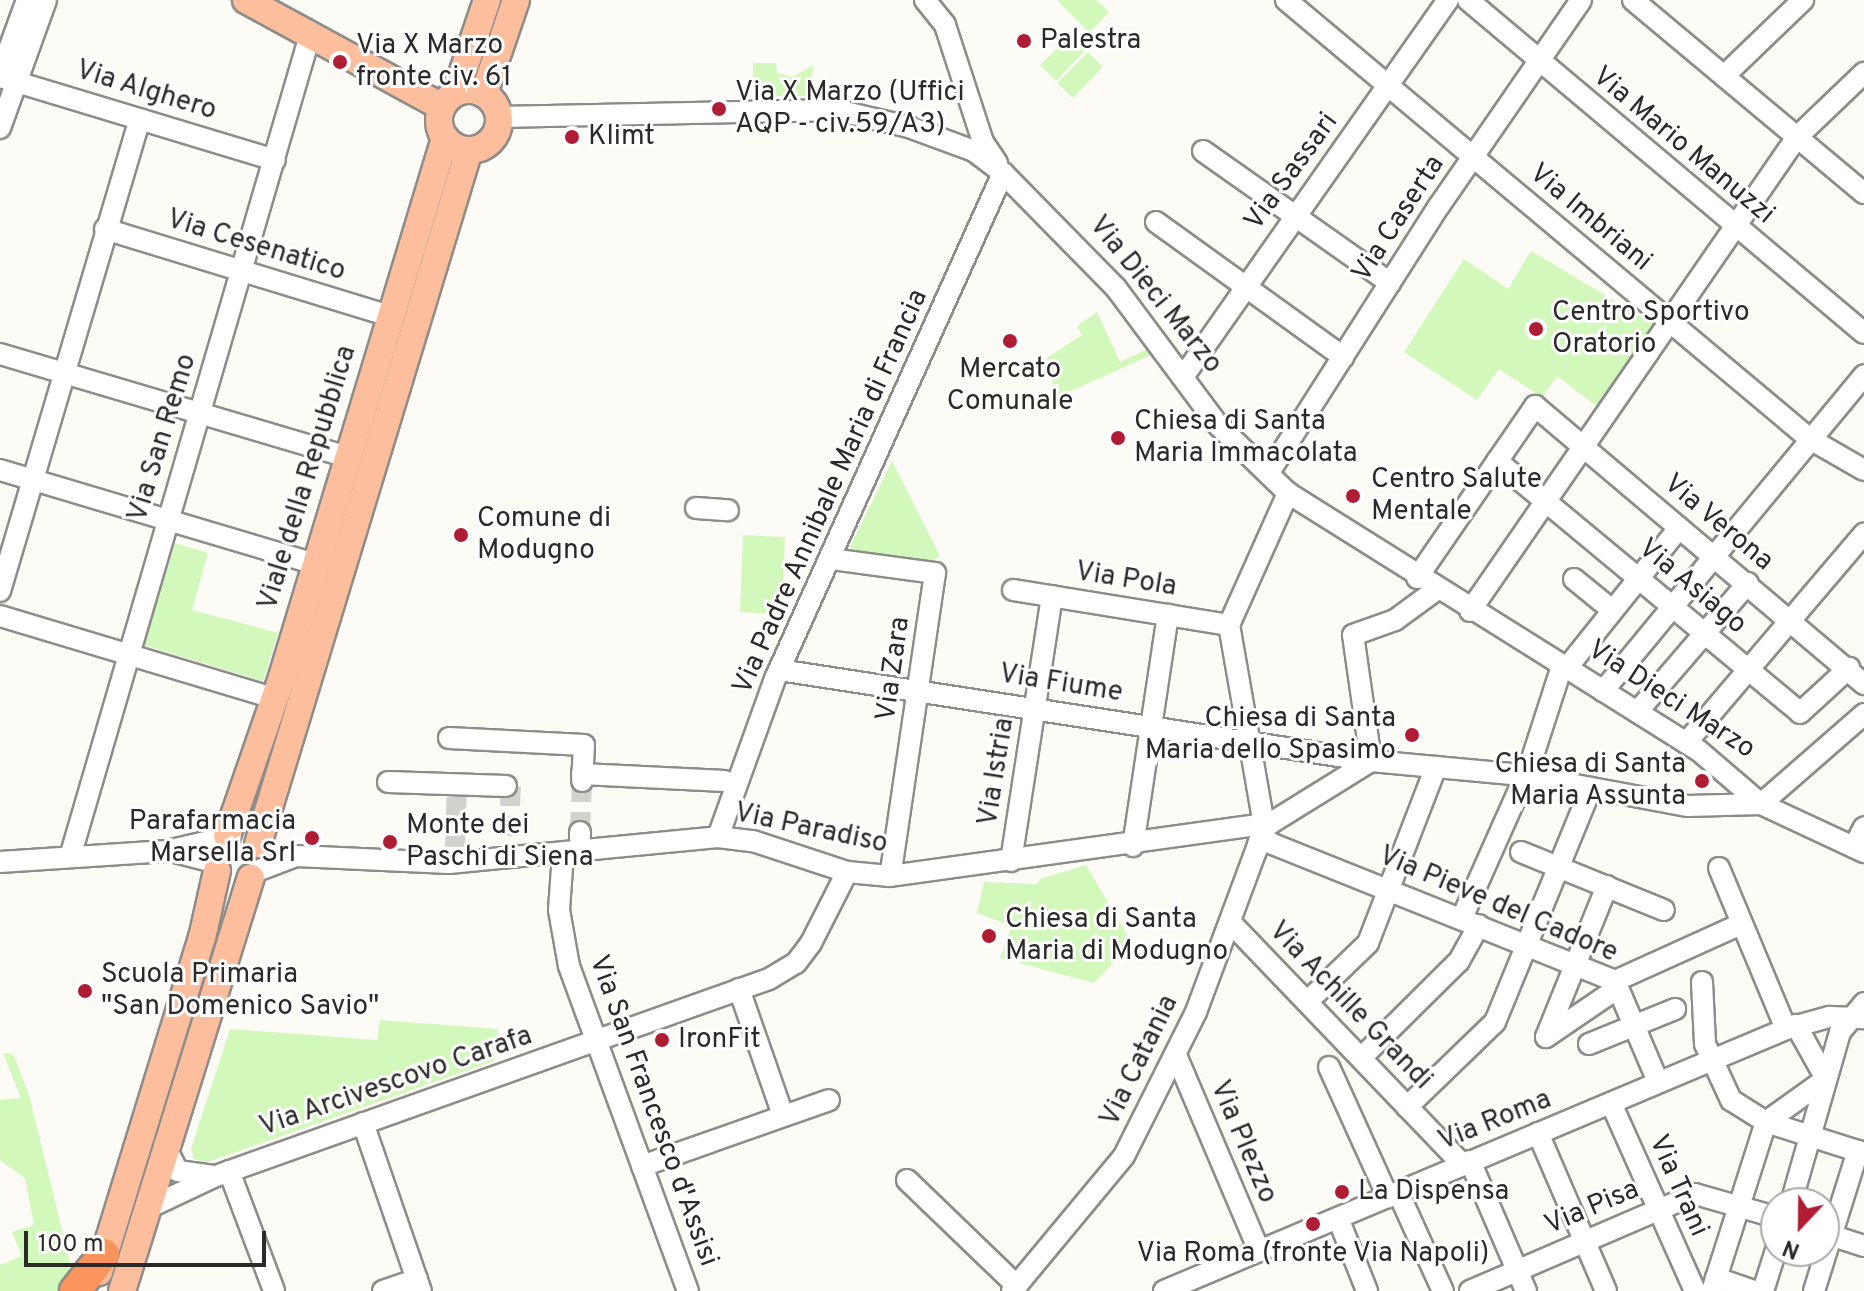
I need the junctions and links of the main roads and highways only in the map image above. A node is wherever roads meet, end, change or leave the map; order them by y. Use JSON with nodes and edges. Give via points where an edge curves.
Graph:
{"nodes":[{"id":1,"x":246,"y":0,"type":"edge"},
{"id":2,"x":487,"y":0,"type":"edge"},
{"id":3,"x":516,"y":0,"type":"edge"},
{"id":4,"x":484,"y":94,"type":"junction"},
{"id":5,"x":449,"y":100,"type":"junction"},
{"id":6,"x":445,"y":138,"type":"junction"},
{"id":7,"x":469,"y":150,"type":"junction"},
{"id":8,"x":258,"y":844,"type":"junction"},
{"id":9,"x":220,"y":852,"type":"junction"},
{"id":10,"x":254,"y":875,"type":"junction"},
{"id":11,"x":104,"y":1254,"type":"junction"},
{"id":12,"x":124,"y":1290,"type":"edge"},
{"id":13,"x":75,"y":1291,"type":"edge"},
{"id":14,"x":94,"y":1291,"type":"edge"}],
"edges":[{"from":1,"to":5,"type":"main road"},
{"from":2,"to":5,"type":"main road"},
{"from":3,"to":4,"type":"main road"},
{"from":4,"to":5,"type":"main road"},
{"from":4,"to":7,"type":"main road","via":[[499,117],[490,141]]},
{"from":5,"to":6,"type":"main road","via":[[439,121]]},
{"from":6,"to":7,"type":"main road"},
{"from":6,"to":9,"type":"main road","name":"Viale della Repubblica","via":[[273,698]]},
{"from":7,"to":8,"type":"main road"},
{"from":8,"to":9,"type":"main road","via":[[243,835]]},
{"from":8,"to":10,"type":"main road"},
{"from":9,"to":10,"type":"main road","via":[[230,881]]},
{"from":9,"to":11,"type":"main road","name":"Viale della Repubblica","via":[[202,938]]},
{"from":10,"to":12,"type":"main road"},
{"from":11,"to":13,"type":"highway"},
{"from":11,"to":14,"type":"main road","name":"Viale della Repubblica"}]}
